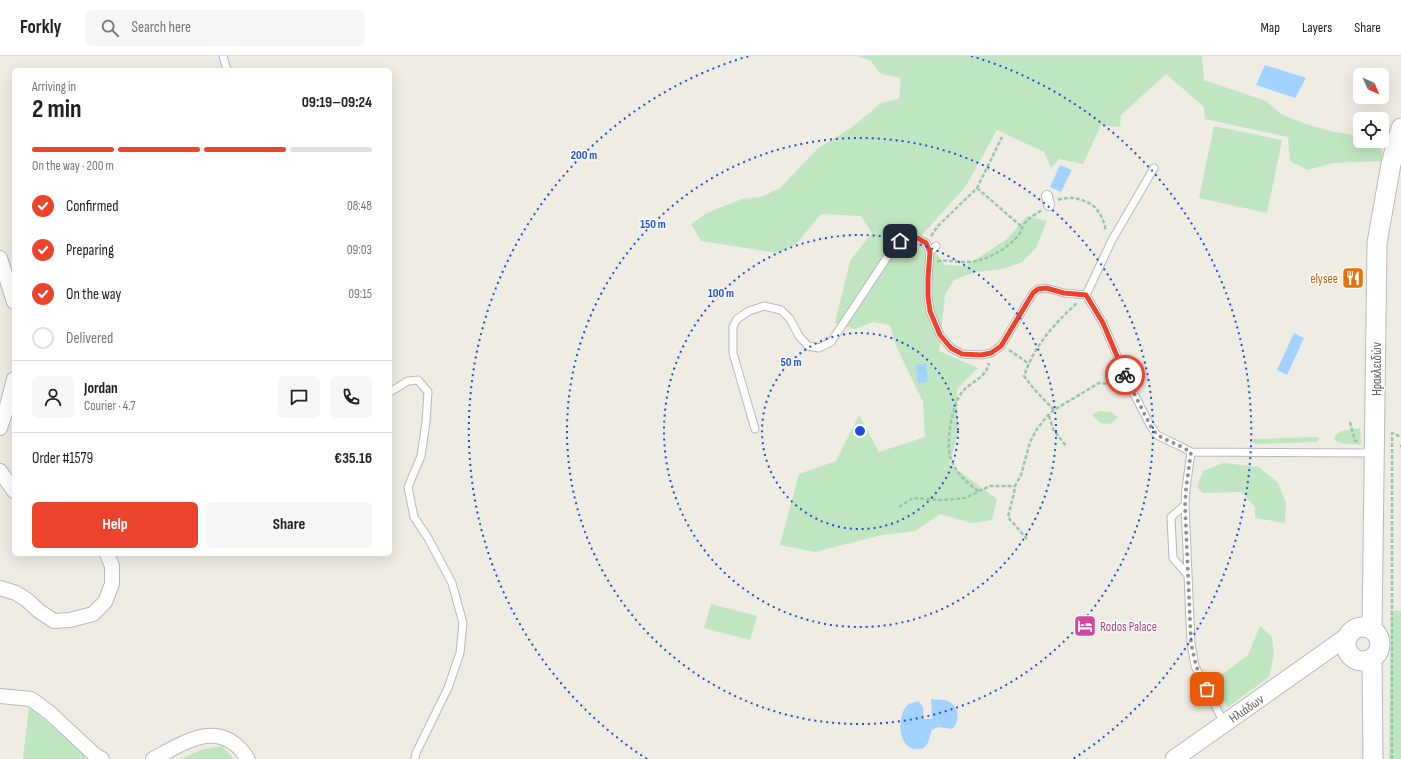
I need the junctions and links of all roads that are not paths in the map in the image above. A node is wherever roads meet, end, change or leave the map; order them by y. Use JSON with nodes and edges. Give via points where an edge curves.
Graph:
{"nodes":[{"id":1,"x":223,"y":56,"type":"edge"},
{"id":2,"x":226,"y":68,"type":"edge"},
{"id":3,"x":1401,"y":128,"type":"edge"},
{"id":4,"x":1154,"y":168,"type":"dead end"},
{"id":5,"x":936,"y":246,"type":"dead end"},
{"id":6,"x":930,"y":252,"type":"junction"},
{"id":7,"x":0,"y":258,"type":"edge"},
{"id":8,"x":1086,"y":295,"type":"junction"},
{"id":9,"x":12,"y":296,"type":"edge"},
{"id":10,"x":12,"y":387,"type":"edge"},
{"id":11,"x":392,"y":391,"type":"edge"},
{"id":12,"x":0,"y":428,"type":"edge"},
{"id":13,"x":755,"y":429,"type":"dead end"},
{"id":14,"x":1369,"y":448,"type":"junction"},
{"id":15,"x":1191,"y":452,"type":"junction"},
{"id":16,"x":0,"y":471,"type":"edge"},
{"id":17,"x":12,"y":488,"type":"edge"},
{"id":18,"x":1185,"y":505,"type":"junction"},
{"id":19,"x":108,"y":556,"type":"edge"},
{"id":20,"x":1187,"y":574,"type":"junction"},
{"id":21,"x":0,"y":588,"type":"edge"},
{"id":22,"x":1363,"y":644,"type":"junction"},
{"id":23,"x":0,"y":696,"type":"edge"},
{"id":24,"x":1224,"y":723,"type":"junction"},
{"id":25,"x":102,"y":759,"type":"edge"},
{"id":26,"x":153,"y":759,"type":"edge"},
{"id":27,"x":248,"y":759,"type":"edge"},
{"id":28,"x":415,"y":759,"type":"edge"},
{"id":29,"x":1174,"y":759,"type":"edge"},
{"id":30,"x":1373,"y":759,"type":"edge"}],
"edges":[{"from":1,"to":2,"type":"lane"},
{"from":3,"to":14,"type":"main road","name":"Ηρακλειδών","via":[[1391,164],[1377,243]]},
{"from":4,"to":8,"type":"lane","via":[[1112,240]]},
{"from":5,"to":6,"type":"lane"},
{"from":6,"to":8,"type":"lane","via":[[930,311],[940,335],[951,348],[962,354],[991,353],[1001,346],[1033,293],[1038,289]]},
{"from":6,"to":13,"type":"lane","via":[[926,243],[914,236],[900,241],[831,342],[819,348],[808,346],[781,310],[764,306],[749,311],[737,319],[733,327],[733,353]]},
{"from":7,"to":9,"type":"street"},
{"from":8,"to":15,"type":"lane","via":[[1103,323],[1150,425],[1157,435]]},
{"from":10,"to":12,"type":"street"},
{"from":11,"to":28,"type":"lane","via":[[408,381],[418,380],[428,392],[421,456],[408,487],[414,517],[452,583],[464,622],[460,653],[448,688]]},
{"from":14,"to":15,"type":"lane"},
{"from":14,"to":22,"type":"main road","name":"Ηρακλειδών"},
{"from":15,"to":18,"type":"lane"},
{"from":16,"to":17,"type":"street"},
{"from":18,"to":20,"type":"lane"},
{"from":18,"to":20,"type":"lane","via":[[1172,518],[1172,531],[1173,558]]},
{"from":19,"to":21,"type":"street","via":[[112,566],[112,584],[105,602],[93,614],[54,621],[16,593]]},
{"from":20,"to":24,"type":"lane","via":[[1191,643],[1196,666]]},
{"from":22,"to":24,"type":"street","name":"Ηλιάδων","via":[[1318,657]]},
{"from":22,"to":30,"type":"main road","name":"Ηρακλειδών"},
{"from":23,"to":25,"type":"street","via":[[31,699]]},
{"from":24,"to":29,"type":"street","name":"Ηλιάδων"},
{"from":26,"to":27,"type":"street","via":[[191,739],[209,735],[235,743]]}]}
